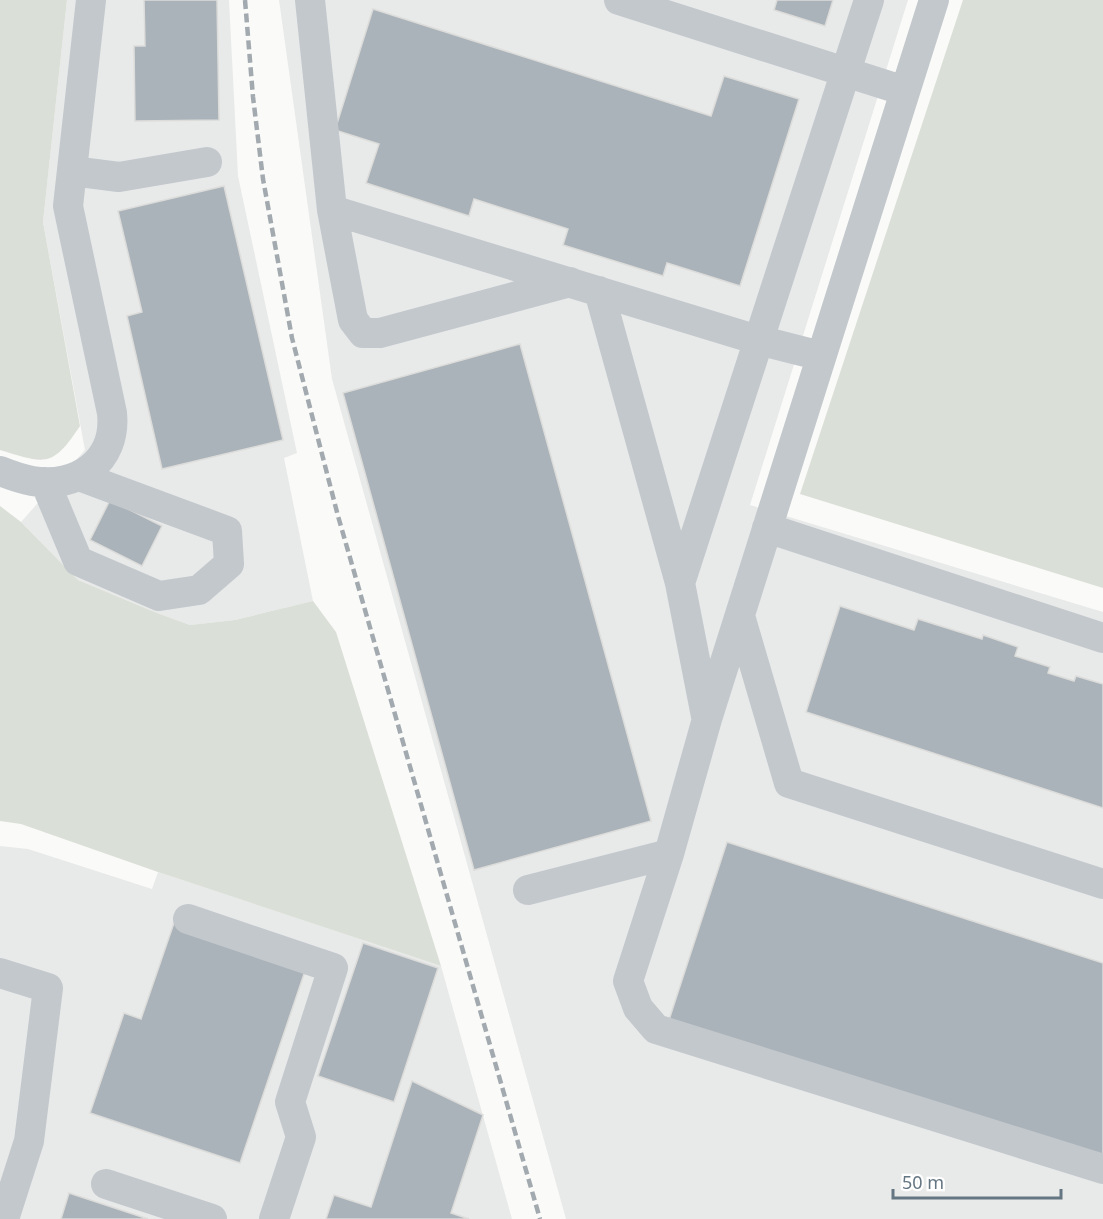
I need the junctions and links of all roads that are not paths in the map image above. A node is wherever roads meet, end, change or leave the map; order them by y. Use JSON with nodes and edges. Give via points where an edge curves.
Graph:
{"nodes":[{"id":1,"x":92,"y":0,"type":"edge"},
{"id":2,"x":310,"y":0,"type":"edge"},
{"id":3,"x":619,"y":0,"type":"edge"},
{"id":4,"x":869,"y":0,"type":"edge"},
{"id":5,"x":934,"y":0,"type":"edge"},
{"id":6,"x":846,"y":73,"type":"junction"},
{"id":7,"x":905,"y":91,"type":"junction"},
{"id":8,"x":207,"y":162,"type":"dead end"},
{"id":9,"x":72,"y":171,"type":"junction"},
{"id":10,"x":332,"y":210,"type":"junction"},
{"id":11,"x":570,"y":282,"type":"junction"},
{"id":12,"x":598,"y":291,"type":"junction"},
{"id":13,"x":758,"y":340,"type":"junction"},
{"id":14,"x":821,"y":356,"type":"junction"},
{"id":15,"x":0,"y":471,"type":"edge"},
{"id":16,"x":79,"y":476,"type":"junction"},
{"id":17,"x":45,"y":482,"type":"junction"},
{"id":18,"x":767,"y":528,"type":"junction"},
{"id":19,"x":680,"y":583,"type":"junction"},
{"id":20,"x":740,"y":616,"type":"junction"},
{"id":21,"x":1103,"y":638,"type":"edge"},
{"id":22,"x":707,"y":719,"type":"junction"},
{"id":23,"x":669,"y":854,"type":"junction"},
{"id":24,"x":1103,"y":884,"type":"edge"},
{"id":25,"x":528,"y":890,"type":"dead end"},
{"id":26,"x":188,"y":919,"type":"dead end"},
{"id":27,"x":0,"y":973,"type":"edge"},
{"id":28,"x":1103,"y":1169,"type":"edge"},
{"id":29,"x":106,"y":1184,"type":"dead end"},
{"id":30,"x":4,"y":1219,"type":"edge"},
{"id":31,"x":212,"y":1219,"type":"edge"},
{"id":32,"x":274,"y":1219,"type":"edge"}],
"edges":[{"from":1,"to":9,"type":"lane"},
{"from":2,"to":10,"type":"lane"},
{"from":3,"to":6,"type":"lane"},
{"from":4,"to":6,"type":"lane"},
{"from":5,"to":7,"type":"lane"},
{"from":6,"to":7,"type":"lane"},
{"from":6,"to":13,"type":"lane"},
{"from":7,"to":14,"type":"lane"},
{"from":8,"to":9,"type":"lane","via":[[119,177]]},
{"from":9,"to":16,"type":"lane","via":[[68,206],[114,429],[102,458]]},
{"from":10,"to":11,"type":"lane"},
{"from":10,"to":11,"type":"lane","via":[[353,320],[363,333],[380,333]]},
{"from":11,"to":12,"type":"lane"},
{"from":12,"to":13,"type":"lane"},
{"from":12,"to":19,"type":"lane"},
{"from":13,"to":14,"type":"lane"},
{"from":13,"to":19,"type":"lane"},
{"from":14,"to":18,"type":"lane"},
{"from":15,"to":17,"type":"lane"},
{"from":16,"to":17,"type":"lane"},
{"from":16,"to":17,"type":"lane","via":[[227,531],[229,564],[199,590],[159,596],[78,561]]},
{"from":18,"to":20,"type":"lane"},
{"from":18,"to":21,"type":"lane"},
{"from":19,"to":22,"type":"lane"},
{"from":20,"to":22,"type":"lane"},
{"from":20,"to":24,"type":"lane","via":[[789,783]]},
{"from":22,"to":23,"type":"lane"},
{"from":23,"to":25,"type":"lane"},
{"from":23,"to":28,"type":"lane","via":[[628,981],[638,1008],[656,1029]]},
{"from":26,"to":32,"type":"lane","via":[[333,968],[290,1102],[301,1137]]},
{"from":27,"to":30,"type":"lane","via":[[48,988],[29,1141]]},
{"from":29,"to":31,"type":"lane"}]}
